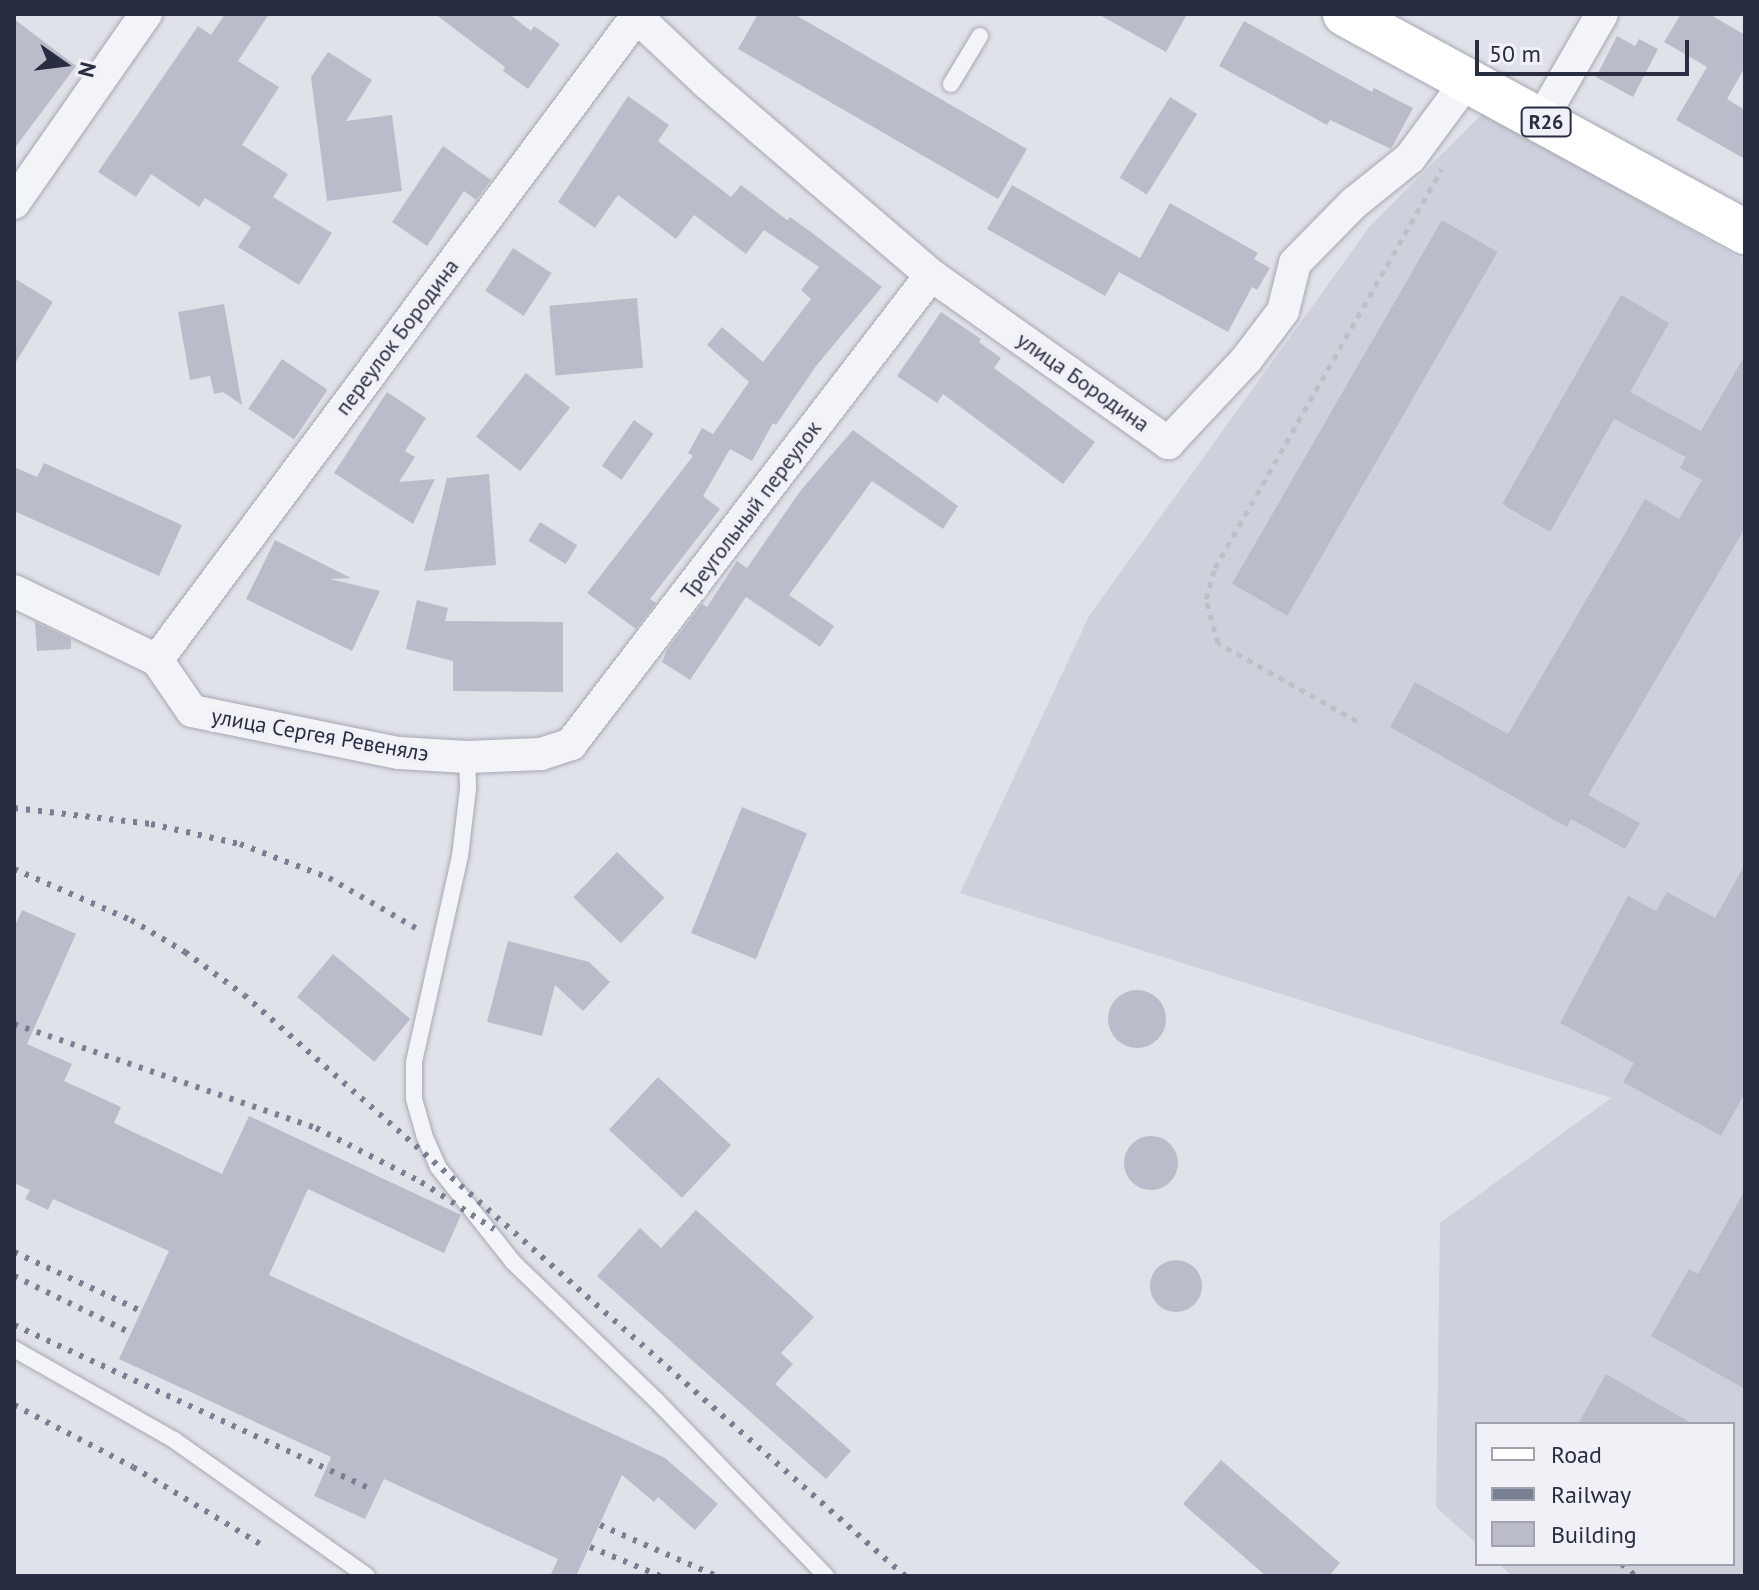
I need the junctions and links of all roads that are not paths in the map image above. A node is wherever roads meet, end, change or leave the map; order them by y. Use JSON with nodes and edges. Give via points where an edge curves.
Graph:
{"nodes":[{"id":1,"x":146,"y":14,"type":"edge"},
{"id":2,"x":1345,"y":14,"type":"edge"},
{"id":3,"x":1602,"y":14,"type":"edge"},
{"id":4,"x":636,"y":15,"type":"edge"},
{"id":5,"x":980,"y":36,"type":"dead end"},
{"id":6,"x":1466,"y":82,"type":"junction"},
{"id":7,"x":951,"y":84,"type":"dead end"},
{"id":8,"x":1541,"y":120,"type":"junction"},
{"id":9,"x":14,"y":203,"type":"edge"},
{"id":10,"x":1745,"y":232,"type":"edge"},
{"id":11,"x":931,"y":275,"type":"junction"},
{"id":12,"x":14,"y":591,"type":"edge"},
{"id":13,"x":157,"y":660,"type":"junction"},
{"id":14,"x":571,"y":744,"type":"joint"},
{"id":15,"x":467,"y":757,"type":"junction"},
{"id":16,"x":14,"y":1349,"type":"edge"},
{"id":17,"x":367,"y":1576,"type":"edge"},
{"id":18,"x":826,"y":1576,"type":"edge"}],
"edges":[{"from":1,"to":9,"type":"street"},
{"from":2,"to":6,"type":"main road","number":"R26"},
{"from":3,"to":8,"type":"street"},
{"from":4,"to":11,"type":"street","name":"улица Бородина","via":[[707,83]]},
{"from":4,"to":13,"type":"street","name":"переулок Бородина"},
{"from":5,"to":7,"type":"lane"},
{"from":6,"to":8,"type":"main road","number":"R26"},
{"from":6,"to":11,"type":"street","name":"улица Бородина","via":[[1410,158],[1354,203],[1295,263],[1283,311],[1246,360],[1168,443]]},
{"from":8,"to":10,"type":"main road","number":"R26"},
{"from":11,"to":14,"type":"street","name":"Треугольный переулок"},
{"from":12,"to":13,"type":"street","name":"улица Сергея Ревенялэ"},
{"from":13,"to":15,"type":"street","name":"улица Сергея Ревенялэ","via":[[192,711],[399,753]]},
{"from":14,"to":15,"type":"street","name":"улица Сергея Ревенялэ","via":[[541,754]]},
{"from":15,"to":18,"type":"lane","via":[[460,856],[412,1080],[424,1135],[438,1167],[513,1262]]},
{"from":16,"to":17,"type":"lane","via":[[174,1440]]}]}
